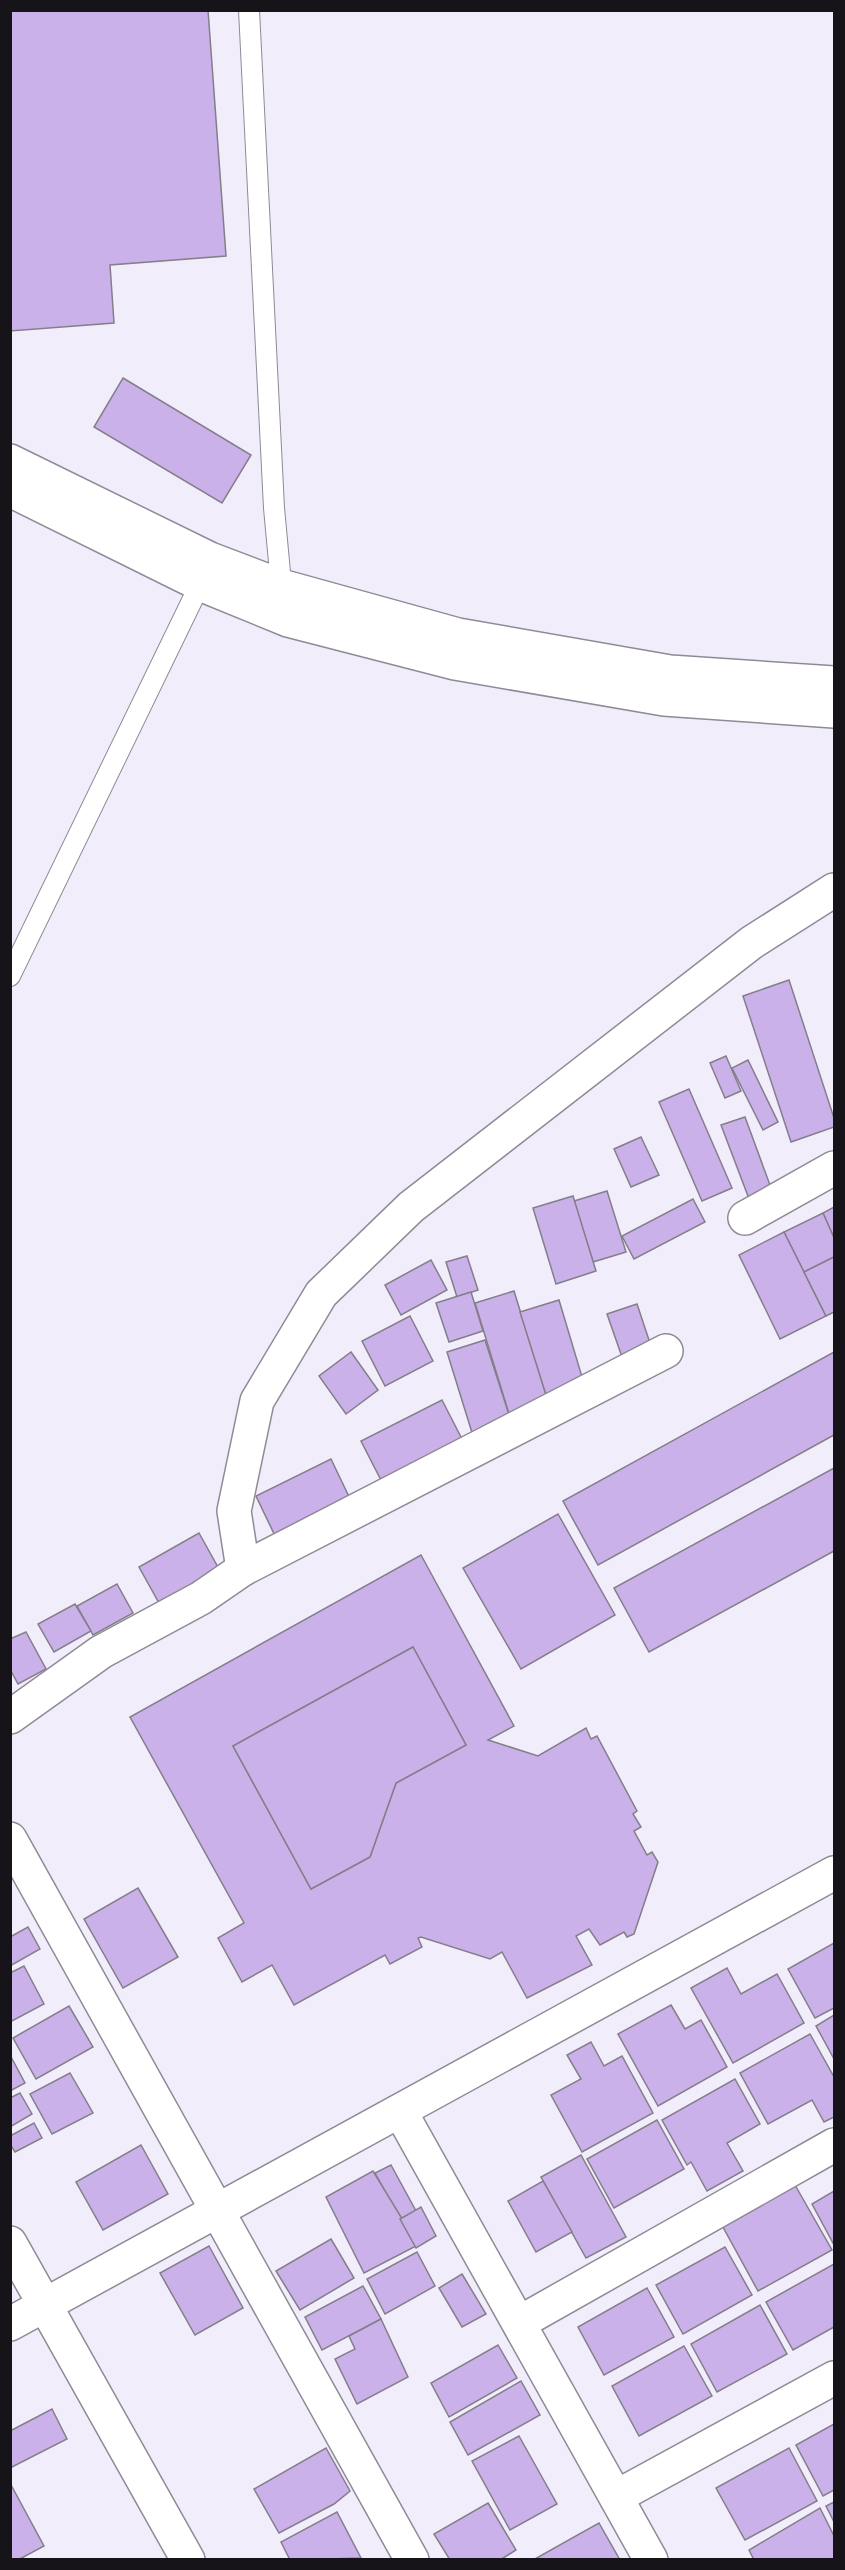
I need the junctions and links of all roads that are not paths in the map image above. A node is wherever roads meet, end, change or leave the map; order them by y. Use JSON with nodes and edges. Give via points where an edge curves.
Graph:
{"nodes":[{"id":1,"x":249,"y":10,"type":"edge"},
{"id":2,"x":10,"y":461,"type":"edge"},
{"id":3,"x":10,"y":490,"type":"edge"},
{"id":4,"x":205,"y":571,"type":"junction"},
{"id":5,"x":281,"y":586,"type":"junction"},
{"id":6,"x":288,"y":620,"type":"junction"},
{"id":7,"x":834,"y":683,"type":"edge"},
{"id":8,"x":834,"y":711,"type":"edge"},
{"id":9,"x":834,"y":890,"type":"edge"},
{"id":10,"x":10,"y":976,"type":"edge"},
{"id":11,"x":834,"y":1168,"type":"edge"},
{"id":12,"x":745,"y":1218,"type":"dead end"},
{"id":13,"x":666,"y":1351,"type":"dead end"},
{"id":14,"x":243,"y":1569,"type":"junction"},
{"id":15,"x":10,"y":1718,"type":"edge"},
{"id":16,"x":10,"y":1839,"type":"edge"},
{"id":17,"x":834,"y":1873,"type":"edge"},
{"id":18,"x":400,"y":2111,"type":"junction"},
{"id":19,"x":834,"y":2145,"type":"edge"},
{"id":20,"x":218,"y":2211,"type":"junction"},
{"id":21,"x":10,"y":2243,"type":"edge"},
{"id":22,"x":46,"y":2305,"type":"junction"},
{"id":23,"x":519,"y":2324,"type":"junction"},
{"id":24,"x":10,"y":2325,"type":"edge"},
{"id":25,"x":834,"y":2378,"type":"edge"},
{"id":26,"x":616,"y":2497,"type":"junction"},
{"id":27,"x":188,"y":2559,"type":"edge"},
{"id":28,"x":412,"y":2559,"type":"edge"},
{"id":29,"x":651,"y":2559,"type":"edge"}],
"edges":[{"from":1,"to":5,"type":"lane"},
{"from":2,"to":4,"type":"street"},
{"from":3,"to":4,"type":"street"},
{"from":4,"to":5,"type":"street"},
{"from":4,"to":6,"type":"street"},
{"from":4,"to":10,"type":"lane"},
{"from":5,"to":6,"type":"lane"},
{"from":5,"to":7,"type":"street","via":[[458,635],[670,672]]},
{"from":6,"to":8,"type":"street","via":[[455,663],[664,699]]},
{"from":9,"to":14,"type":"street","via":[[752,943],[411,1207],[321,1294],[257,1401],[234,1511]]},
{"from":11,"to":12,"type":"street"},
{"from":13,"to":14,"type":"street"},
{"from":14,"to":15,"type":"street","via":[[201,1598],[101,1652]]},
{"from":16,"to":20,"type":"street"},
{"from":17,"to":18,"type":"street"},
{"from":18,"to":20,"type":"street"},
{"from":18,"to":23,"type":"street"},
{"from":19,"to":23,"type":"street"},
{"from":20,"to":22,"type":"street"},
{"from":20,"to":28,"type":"street"},
{"from":21,"to":22,"type":"street"},
{"from":22,"to":24,"type":"street"},
{"from":22,"to":27,"type":"street"},
{"from":23,"to":26,"type":"street"},
{"from":25,"to":26,"type":"street"},
{"from":26,"to":29,"type":"street"}]}
